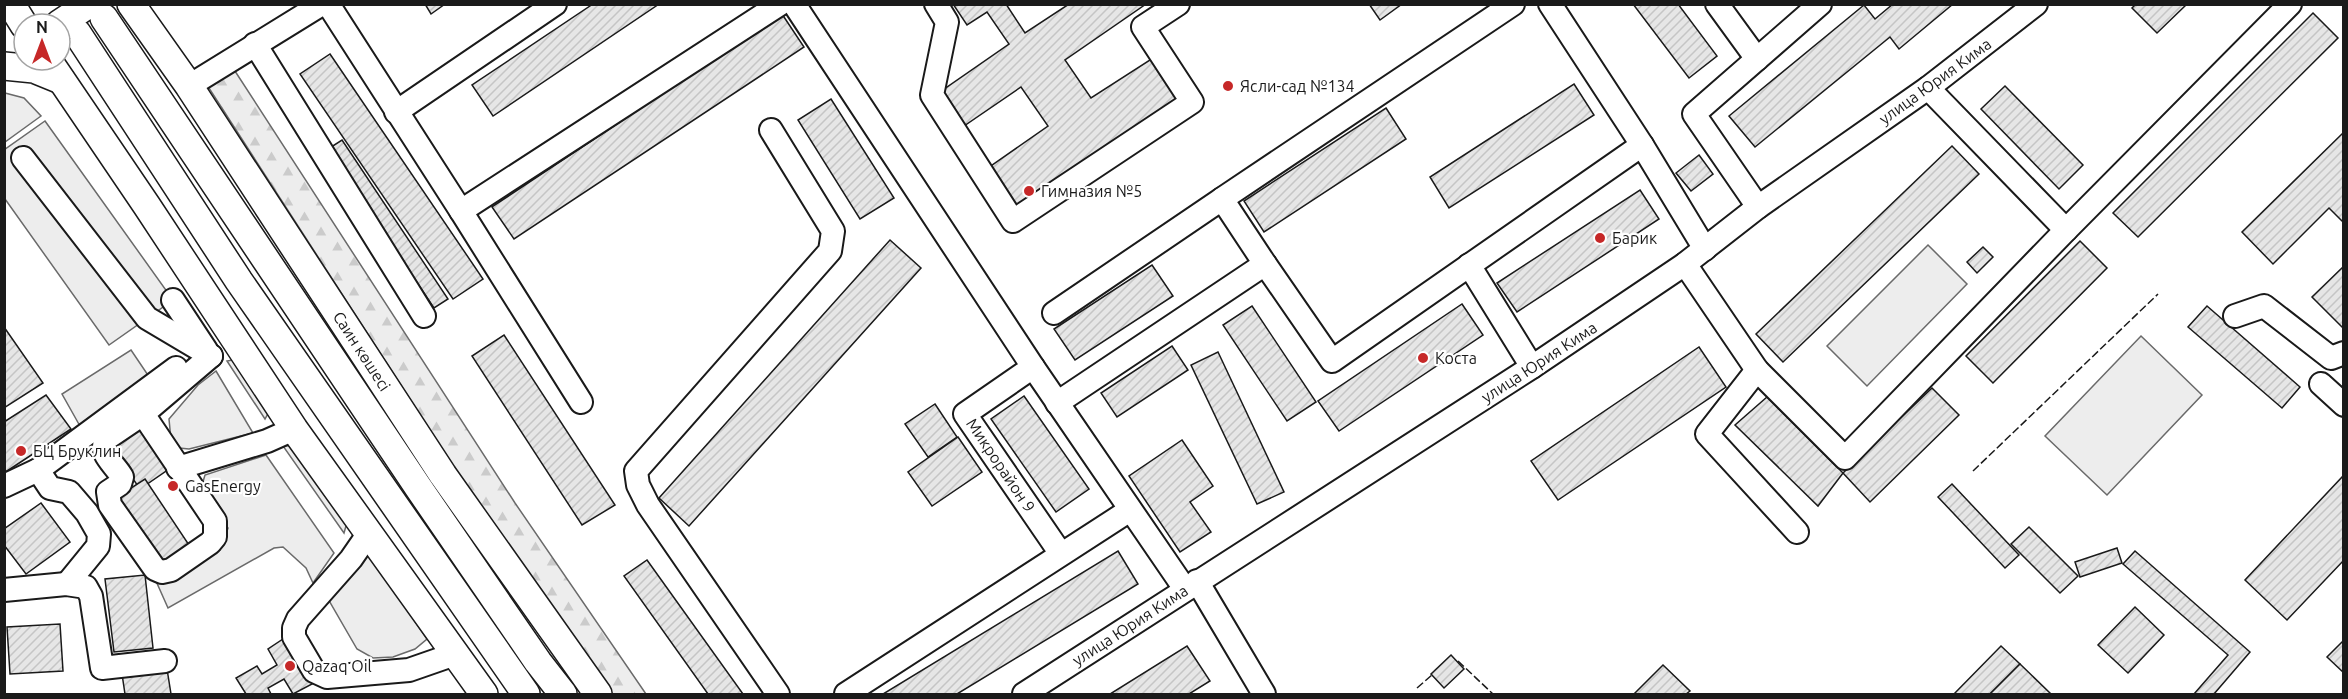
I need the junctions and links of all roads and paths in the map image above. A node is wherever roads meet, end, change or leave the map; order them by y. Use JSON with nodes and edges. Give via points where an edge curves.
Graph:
{"nodes":[{"id":1,"x":131,"y":4,"type":"edge"},
{"id":2,"x":154,"y":4,"type":"edge"},
{"id":3,"x":322,"y":4,"type":"edge"},
{"id":4,"x":328,"y":4,"type":"edge"},
{"id":5,"x":555,"y":4,"type":"edge"},
{"id":6,"x":780,"y":4,"type":"edge"},
{"id":7,"x":794,"y":4,"type":"edge"},
{"id":8,"x":936,"y":4,"type":"edge"},
{"id":9,"x":1178,"y":4,"type":"edge"},
{"id":10,"x":1513,"y":4,"type":"edge"},
{"id":11,"x":1550,"y":4,"type":"edge"},
{"id":12,"x":1717,"y":4,"type":"edge"},
{"id":13,"x":1820,"y":4,"type":"edge"},
{"id":14,"x":2036,"y":4,"type":"edge"},
{"id":15,"x":2290,"y":4,"type":"edge"},
{"id":16,"x":97,"y":11,"type":"edge"},
{"id":17,"x":72,"y":26,"type":"edge"},
{"id":18,"x":72,"y":34,"type":"edge"},
{"id":19,"x":255,"y":44,"type":"junction"},
{"id":20,"x":1757,"y":59,"type":"junction"},
{"id":21,"x":55,"y":72,"type":"edge"},
{"id":22,"x":189,"y":86,"type":"junction"},
{"id":23,"x":1928,"y":88,"type":"junction"},
{"id":24,"x":396,"y":112,"type":"junction"},
{"id":25,"x":771,"y":130,"type":"dead end"},
{"id":26,"x":1642,"y":145,"type":"junction"},
{"id":27,"x":23,"y":158,"type":"dead end"},
{"id":28,"x":1222,"y":199,"type":"junction"},
{"id":29,"x":1758,"y":207,"type":"junction"},
{"id":30,"x":461,"y":211,"type":"junction"},
{"id":31,"x":2066,"y":230,"type":"junction"},
{"id":32,"x":1705,"y":249,"type":"junction"},
{"id":33,"x":1265,"y":264,"type":"junction"},
{"id":34,"x":1685,"y":264,"type":"junction"},
{"id":35,"x":1469,"y":265,"type":"junction"},
{"id":36,"x":173,"y":300,"type":"dead end"},
{"id":37,"x":1054,"y":313,"type":"dead end"},
{"id":38,"x":424,"y":316,"type":"dead end"},
{"id":39,"x":2235,"y":316,"type":"dead end"},
{"id":40,"x":236,"y":341,"type":"junction"},
{"id":41,"x":2343,"y":353,"type":"edge"},
{"id":42,"x":211,"y":356,"type":"junction"},
{"id":43,"x":1033,"y":368,"type":"junction"},
{"id":44,"x":1532,"y":368,"type":"junction"},
{"id":45,"x":1757,"y":370,"type":"junction"},
{"id":46,"x":2321,"y":384,"type":"dead end"},
{"id":47,"x":581,"y":402,"type":"dead end"},
{"id":48,"x":1057,"y":403,"type":"junction"},
{"id":49,"x":2343,"y":405,"type":"edge"},
{"id":50,"x":143,"y":414,"type":"junction"},
{"id":51,"x":294,"y":429,"type":"junction"},
{"id":52,"x":178,"y":468,"type":"junction"},
{"id":53,"x":38,"y":470,"type":"junction"},
{"id":54,"x":4,"y":486,"type":"edge"},
{"id":55,"x":1130,"y":510,"type":"junction"},
{"id":56,"x":1797,"y":531,"type":"dead end"},
{"id":57,"x":369,"y":533,"type":"junction"},
{"id":58,"x":1061,"y":554,"type":"junction"},
{"id":59,"x":67,"y":584,"type":"junction"},
{"id":60,"x":1191,"y":585,"type":"junction"},
{"id":61,"x":4,"y":590,"type":"edge"},
{"id":62,"x":455,"y":654,"type":"junction"},
{"id":63,"x":165,"y":661,"type":"dead end"},
{"id":64,"x":325,"y":686,"type":"edge"},
{"id":65,"x":484,"y":694,"type":"edge"},
{"id":66,"x":526,"y":694,"type":"edge"},
{"id":67,"x":563,"y":694,"type":"edge"},
{"id":68,"x":598,"y":694,"type":"edge"},
{"id":69,"x":778,"y":694,"type":"edge"},
{"id":70,"x":846,"y":694,"type":"edge"},
{"id":71,"x":1024,"y":694,"type":"edge"},
{"id":72,"x":1264,"y":694,"type":"edge"}],
"edges":[{"from":1,"to":22,"type":"main road","name":"Саин көшесі"},
{"from":2,"to":22,"type":"main road"},
{"from":3,"to":19,"type":"street"},
{"from":4,"to":24,"type":"street"},
{"from":5,"to":24,"type":"street"},
{"from":6,"to":30,"type":"street"},
{"from":7,"to":43,"type":"street"},
{"from":8,"to":9,"type":"street","via":[[947,22],[932,95],[1013,221],[1192,102],[1143,27]]},
{"from":10,"to":28,"type":"street"},
{"from":11,"to":26,"type":"street"},
{"from":12,"to":20,"type":"street"},
{"from":13,"to":20,"type":"street"},
{"from":14,"to":23,"type":"street","name":"улица Юрия Кима"},
{"from":15,"to":31,"type":"street"},
{"from":16,"to":17,"type":"main road"},
{"from":16,"to":67,"type":"main road","name":"Саин көшесі"},
{"from":18,"to":66,"type":"main road"},
{"from":19,"to":22,"type":"street"},
{"from":19,"to":38,"type":"street"},
{"from":20,"to":29,"type":"street","via":[[1694,114]]},
{"from":21,"to":40,"type":"main road"},
{"from":22,"to":68,"type":"main road","name":"Саин көшесі","via":[[443,475]]},
{"from":23,"to":29,"type":"street","name":"улица Юрия Кима"},
{"from":23,"to":31,"type":"street"},
{"from":24,"to":30,"type":"street"},
{"from":25,"to":69,"type":"street","via":[[833,231],[831,251],[636,471],[648,505]]},
{"from":26,"to":32,"type":"street"},
{"from":26,"to":35,"type":"street"},
{"from":27,"to":42,"type":"street","via":[[147,318]]},
{"from":28,"to":33,"type":"street"},
{"from":28,"to":37,"type":"street"},
{"from":29,"to":32,"type":"street","name":"улица Юрия Кима"},
{"from":30,"to":47,"type":"street"},
{"from":31,"to":45,"type":"street","via":[[1845,458]]},
{"from":32,"to":34,"type":"street","name":"улица Юрия Кима"},
{"from":33,"to":35,"type":"street","via":[[1332,361]]},
{"from":33,"to":48,"type":"street"},
{"from":34,"to":44,"type":"street","name":"улица Юрия Кима"},
{"from":34,"to":45,"type":"street"},
{"from":35,"to":44,"type":"street"},
{"from":36,"to":42,"type":"street"},
{"from":39,"to":41,"type":"street","via":[[2264,306],[2331,358]]},
{"from":40,"to":42,"type":"street"},
{"from":40,"to":51,"type":"main road"},
{"from":42,"to":50,"type":"street"},
{"from":42,"to":53,"type":"street","via":[[179,366]]},
{"from":43,"to":48,"type":"street"},
{"from":43,"to":58,"type":"street","name":"Микрорайон 9","via":[[965,414]]},
{"from":44,"to":60,"type":"street","name":"улица Юрия Кима"},
{"from":45,"to":56,"type":"street","via":[[1707,434]]},
{"from":46,"to":49,"type":"street"},
{"from":48,"to":55,"type":"street"},
{"from":50,"to":52,"type":"street"},
{"from":50,"to":52,"type":"street","via":[[103,445],[103,451],[122,477],[120,484],[108,492],[108,498],[154,569],[162,572],[171,570],[215,537],[215,521]]},
{"from":51,"to":52,"type":"street"},
{"from":51,"to":57,"type":"main road"},
{"from":53,"to":54,"type":"street"},
{"from":53,"to":59,"type":"street","via":[[50,488],[69,492],[99,534],[98,546]]},
{"from":55,"to":58,"type":"street"},
{"from":55,"to":60,"type":"street"},
{"from":57,"to":62,"type":"main road"},
{"from":57,"to":64,"type":"street","via":[[294,628],[294,638]]},
{"from":58,"to":70,"type":"street"},
{"from":59,"to":61,"type":"street"},
{"from":59,"to":63,"type":"street","via":[[87,587],[91,596],[102,668]]},
{"from":60,"to":71,"type":"street","name":"улица Юрия Кима"},
{"from":60,"to":72,"type":"street"},
{"from":62,"to":64,"type":"street","via":[[409,670]]},
{"from":62,"to":65,"type":"main road"}]}
